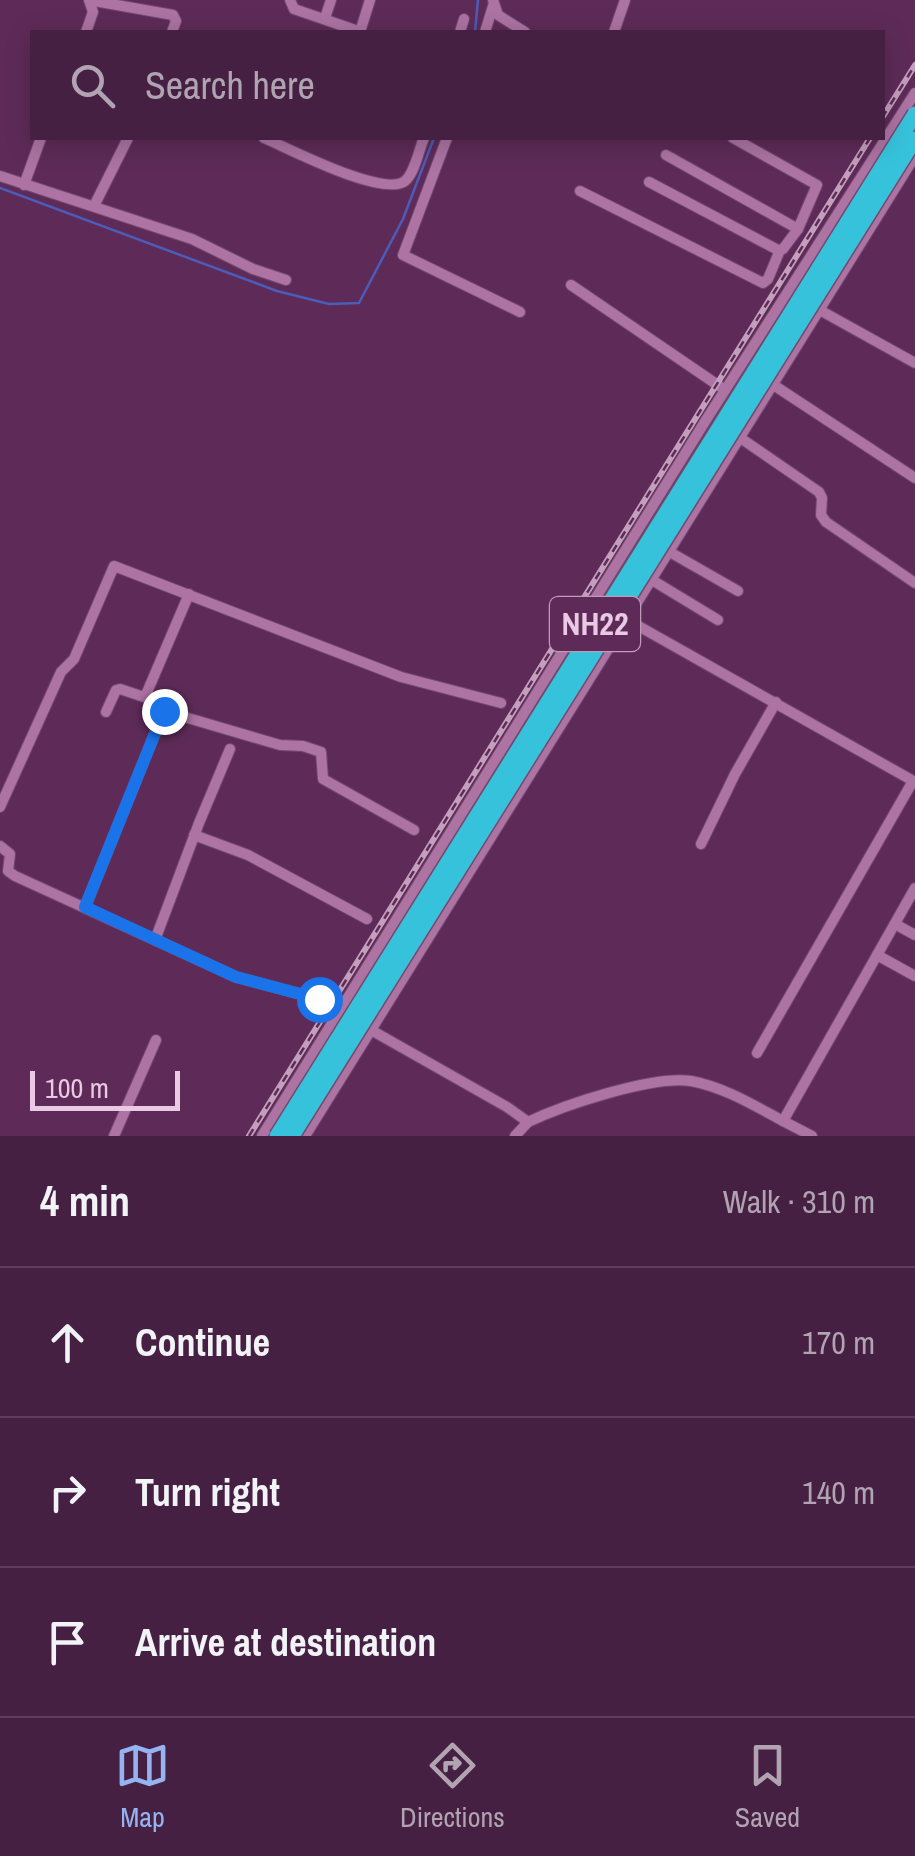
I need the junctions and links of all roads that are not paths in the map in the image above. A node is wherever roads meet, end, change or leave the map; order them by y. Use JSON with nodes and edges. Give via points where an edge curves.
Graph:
{"nodes":[{"id":1,"x":89,"y":0,"type":"edge"},
{"id":2,"x":330,"y":0,"type":"edge"},
{"id":3,"x":370,"y":0,"type":"edge"},
{"id":4,"x":625,"y":0,"type":"edge"},
{"id":5,"x":286,"y":2,"type":"edge"},
{"id":6,"x":493,"y":3,"type":"edge"},
{"id":7,"x":325,"y":18,"type":"junction"},
{"id":8,"x":464,"y":19,"type":"dead end"},
{"id":9,"x":87,"y":30,"type":"edge"},
{"id":10,"x":173,"y":30,"type":"edge"},
{"id":11,"x":356,"y":30,"type":"edge"},
{"id":12,"x":362,"y":30,"type":"edge"},
{"id":13,"x":461,"y":30,"type":"edge"},
{"id":14,"x":486,"y":30,"type":"edge"},
{"id":15,"x":521,"y":30,"type":"edge"},
{"id":16,"x":615,"y":30,"type":"edge"},
{"id":17,"x":915,"y":93,"type":"edge"},
{"id":18,"x":915,"y":114,"type":"edge"},
{"id":19,"x":915,"y":139,"type":"edge"},
{"id":20,"x":40,"y":140,"type":"edge"},
{"id":21,"x":127,"y":140,"type":"edge"},
{"id":22,"x":269,"y":140,"type":"edge"},
{"id":23,"x":423,"y":140,"type":"edge"},
{"id":24,"x":446,"y":140,"type":"edge"},
{"id":25,"x":738,"y":140,"type":"edge"},
{"id":26,"x":666,"y":155,"type":"dead end"},
{"id":27,"x":915,"y":156,"type":"edge"},
{"id":28,"x":0,"y":176,"type":"edge"},
{"id":29,"x":902,"y":177,"type":"junction"},
{"id":30,"x":650,"y":182,"type":"dead end"},
{"id":31,"x":915,"y":184,"type":"edge"},
{"id":32,"x":24,"y":185,"type":"junction"},
{"id":33,"x":580,"y":191,"type":"dead end"},
{"id":34,"x":94,"y":206,"type":"junction"},
{"id":35,"x":798,"y":228,"type":"junction"},
{"id":36,"x":773,"y":246,"type":"junction"},
{"id":37,"x":286,"y":280,"type":"dead end"},
{"id":38,"x":571,"y":285,"type":"dead end"},
{"id":39,"x":789,"y":292,"type":"junction"},
{"id":40,"x":819,"y":310,"type":"junction"},
{"id":41,"x":520,"y":312,"type":"dead end"},
{"id":42,"x":915,"y":363,"type":"edge"},
{"id":43,"x":772,"y":384,"type":"junction"},
{"id":44,"x":726,"y":390,"type":"junction"},
{"id":45,"x":739,"y":437,"type":"junction"},
{"id":46,"x":915,"y":478,"type":"edge"},
{"id":47,"x":668,"y":550,"type":"junction"},
{"id":48,"x":620,"y":561,"type":"junction"},
{"id":49,"x":650,"y":579,"type":"junction"},
{"id":50,"x":915,"y":583,"type":"edge"},
{"id":51,"x":738,"y":591,"type":"dead end"},
{"id":52,"x":189,"y":594,"type":"junction"},
{"id":53,"x":626,"y":619,"type":"junction"},
{"id":54,"x":718,"y":620,"type":"dead end"},
{"id":55,"x":145,"y":697,"type":"junction"},
{"id":56,"x":776,"y":702,"type":"junction"},
{"id":57,"x":501,"y":703,"type":"dead end"},
{"id":58,"x":164,"y":711,"type":"junction"},
{"id":59,"x":106,"y":712,"type":"dead end"},
{"id":60,"x":230,"y":749,"type":"dead end"},
{"id":61,"x":914,"y":781,"type":"edge"},
{"id":62,"x":0,"y":807,"type":"edge"},
{"id":63,"x":414,"y":830,"type":"dead end"},
{"id":64,"x":194,"y":836,"type":"junction"},
{"id":65,"x":702,"y":844,"type":"dead end"},
{"id":66,"x":0,"y":846,"type":"edge"},
{"id":67,"x":915,"y":888,"type":"edge"},
{"id":68,"x":85,"y":907,"type":"junction"},
{"id":69,"x":367,"y":920,"type":"dead end"},
{"id":70,"x":895,"y":924,"type":"junction"},
{"id":71,"x":915,"y":935,"type":"edge"},
{"id":72,"x":155,"y":940,"type":"junction"},
{"id":73,"x":877,"y":955,"type":"junction"},
{"id":74,"x":368,"y":969,"type":"junction"},
{"id":75,"x":915,"y":976,"type":"edge"},
{"id":76,"x":398,"y":986,"type":"junction"},
{"id":77,"x":343,"y":1010,"type":"junction"},
{"id":78,"x":371,"y":1030,"type":"junction"},
{"id":79,"x":156,"y":1040,"type":"dead end"},
{"id":80,"x":758,"y":1054,"type":"dead end"},
{"id":81,"x":528,"y":1122,"type":"junction"},
{"id":82,"x":783,"y":1122,"type":"junction"},
{"id":83,"x":114,"y":1136,"type":"edge"},
{"id":84,"x":262,"y":1136,"type":"edge"},
{"id":85,"x":277,"y":1136,"type":"edge"},
{"id":86,"x":292,"y":1136,"type":"edge"},
{"id":87,"x":305,"y":1136,"type":"edge"},
{"id":88,"x":515,"y":1136,"type":"edge"},
{"id":89,"x":812,"y":1136,"type":"edge"}],
"edges":[{"from":1,"to":9,"type":"street"},
{"from":1,"to":10,"type":"street","via":[[173,15]]},
{"from":2,"to":7,"type":"street"},
{"from":3,"to":12,"type":"street"},
{"from":4,"to":16,"type":"street"},
{"from":5,"to":7,"type":"street"},
{"from":6,"to":14,"type":"street"},
{"from":6,"to":15,"type":"street","via":[[498,15]]},
{"from":7,"to":11,"type":"street"},
{"from":8,"to":13,"type":"street"},
{"from":17,"to":39,"type":"street"},
{"from":18,"to":85,"type":"highway","number":"NH22","bridge":true},
{"from":19,"to":86,"type":"highway","number":"NH22","bridge":true},
{"from":20,"to":32,"type":"street"},
{"from":21,"to":34,"type":"street"},
{"from":22,"to":23,"type":"street","via":[[379,184],[405,180]]},
{"from":24,"to":41,"type":"street","via":[[403,256]]},
{"from":25,"to":35,"type":"street","via":[[817,185]]},
{"from":26,"to":35,"type":"street"},
{"from":27,"to":29,"type":"street"},
{"from":28,"to":32,"type":"street"},
{"from":29,"to":31,"type":"street"},
{"from":29,"to":40,"type":"street"},
{"from":30,"to":36,"type":"street"},
{"from":32,"to":34,"type":"street"},
{"from":33,"to":36,"type":"street","via":[[763,283]]},
{"from":34,"to":37,"type":"street"},
{"from":35,"to":36,"type":"street"},
{"from":38,"to":44,"type":"street"},
{"from":39,"to":40,"type":"street"},
{"from":39,"to":44,"type":"street"},
{"from":40,"to":42,"type":"street"},
{"from":40,"to":43,"type":"street"},
{"from":43,"to":45,"type":"street"},
{"from":43,"to":46,"type":"street"},
{"from":44,"to":48,"type":"street"},
{"from":45,"to":47,"type":"street"},
{"from":45,"to":50,"type":"street","via":[[819,492],[816,516]]},
{"from":47,"to":49,"type":"street"},
{"from":47,"to":51,"type":"street"},
{"from":48,"to":49,"type":"street"},
{"from":48,"to":74,"type":"street"},
{"from":49,"to":53,"type":"street"},
{"from":49,"to":54,"type":"street"},
{"from":52,"to":55,"type":"street"},
{"from":52,"to":57,"type":"street","via":[[412,681]]},
{"from":52,"to":62,"type":"street","via":[[112,567]]},
{"from":53,"to":56,"type":"street"},
{"from":53,"to":76,"type":"street"},
{"from":55,"to":58,"type":"street"},
{"from":55,"to":59,"type":"street","via":[[116,690]]},
{"from":56,"to":61,"type":"street"},
{"from":56,"to":65,"type":"street"},
{"from":58,"to":63,"type":"street","via":[[321,752],[323,780]]},
{"from":58,"to":68,"type":"street"},
{"from":60,"to":64,"type":"street"},
{"from":61,"to":80,"type":"street"},
{"from":64,"to":69,"type":"street","via":[[244,853]]},
{"from":64,"to":72,"type":"street"},
{"from":66,"to":68,"type":"street","via":[[10,854],[12,874]]},
{"from":67,"to":70,"type":"street"},
{"from":68,"to":72,"type":"street"},
{"from":70,"to":71,"type":"street"},
{"from":70,"to":73,"type":"street"},
{"from":72,"to":77,"type":"street","via":[[236,977]]},
{"from":73,"to":75,"type":"street"},
{"from":73,"to":82,"type":"street"},
{"from":74,"to":76,"type":"street"},
{"from":74,"to":77,"type":"street"},
{"from":76,"to":78,"type":"street"},
{"from":77,"to":84,"type":"street"},
{"from":78,"to":81,"type":"street"},
{"from":78,"to":87,"type":"street"},
{"from":79,"to":83,"type":"street"},
{"from":81,"to":82,"type":"street","via":[[662,1080],[710,1087]]},
{"from":81,"to":88,"type":"street"},
{"from":82,"to":89,"type":"street"}]}
